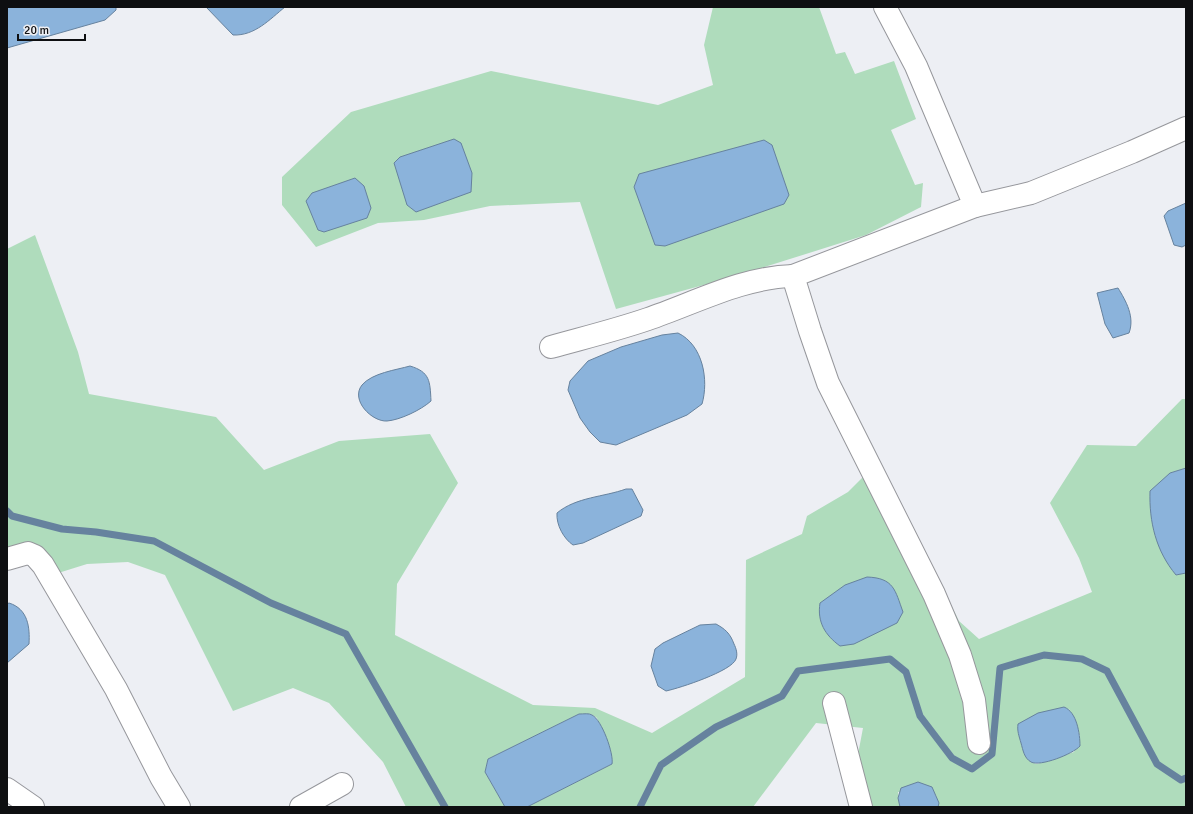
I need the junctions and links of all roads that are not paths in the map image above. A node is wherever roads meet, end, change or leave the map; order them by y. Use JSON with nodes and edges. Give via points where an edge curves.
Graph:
{"nodes":[{"id":1,"x":885,"y":7,"type":"edge"},
{"id":2,"x":1186,"y":128,"type":"edge"},
{"id":3,"x":975,"y":206,"type":"junction"},
{"id":4,"x":793,"y":276,"type":"junction"},
{"id":5,"x":551,"y":347,"type":"dead end"},
{"id":6,"x":7,"y":559,"type":"edge"},
{"id":7,"x":834,"y":703,"type":"dead end"},
{"id":8,"x":979,"y":742,"type":"dead end"},
{"id":9,"x":342,"y":784,"type":"dead end"},
{"id":10,"x":7,"y":789,"type":"edge"},
{"id":11,"x":33,"y":807,"type":"edge"},
{"id":12,"x":179,"y":807,"type":"edge"},
{"id":13,"x":301,"y":807,"type":"edge"},
{"id":14,"x":861,"y":807,"type":"edge"}],
"edges":[{"from":1,"to":3,"type":"street","via":[[916,66]]},
{"from":2,"to":3,"type":"street","via":[[1031,193]]},
{"from":3,"to":4,"type":"street"},
{"from":4,"to":5,"type":"street","via":[[774,276],[726,290],[647,319]]},
{"from":4,"to":8,"type":"street","via":[[828,383],[934,594],[960,655],[974,700]]},
{"from":6,"to":12,"type":"street","via":[[28,553],[35,556],[43,565],[116,689]]},
{"from":7,"to":14,"type":"street"},
{"from":9,"to":13,"type":"street"},
{"from":10,"to":11,"type":"street"}]}
